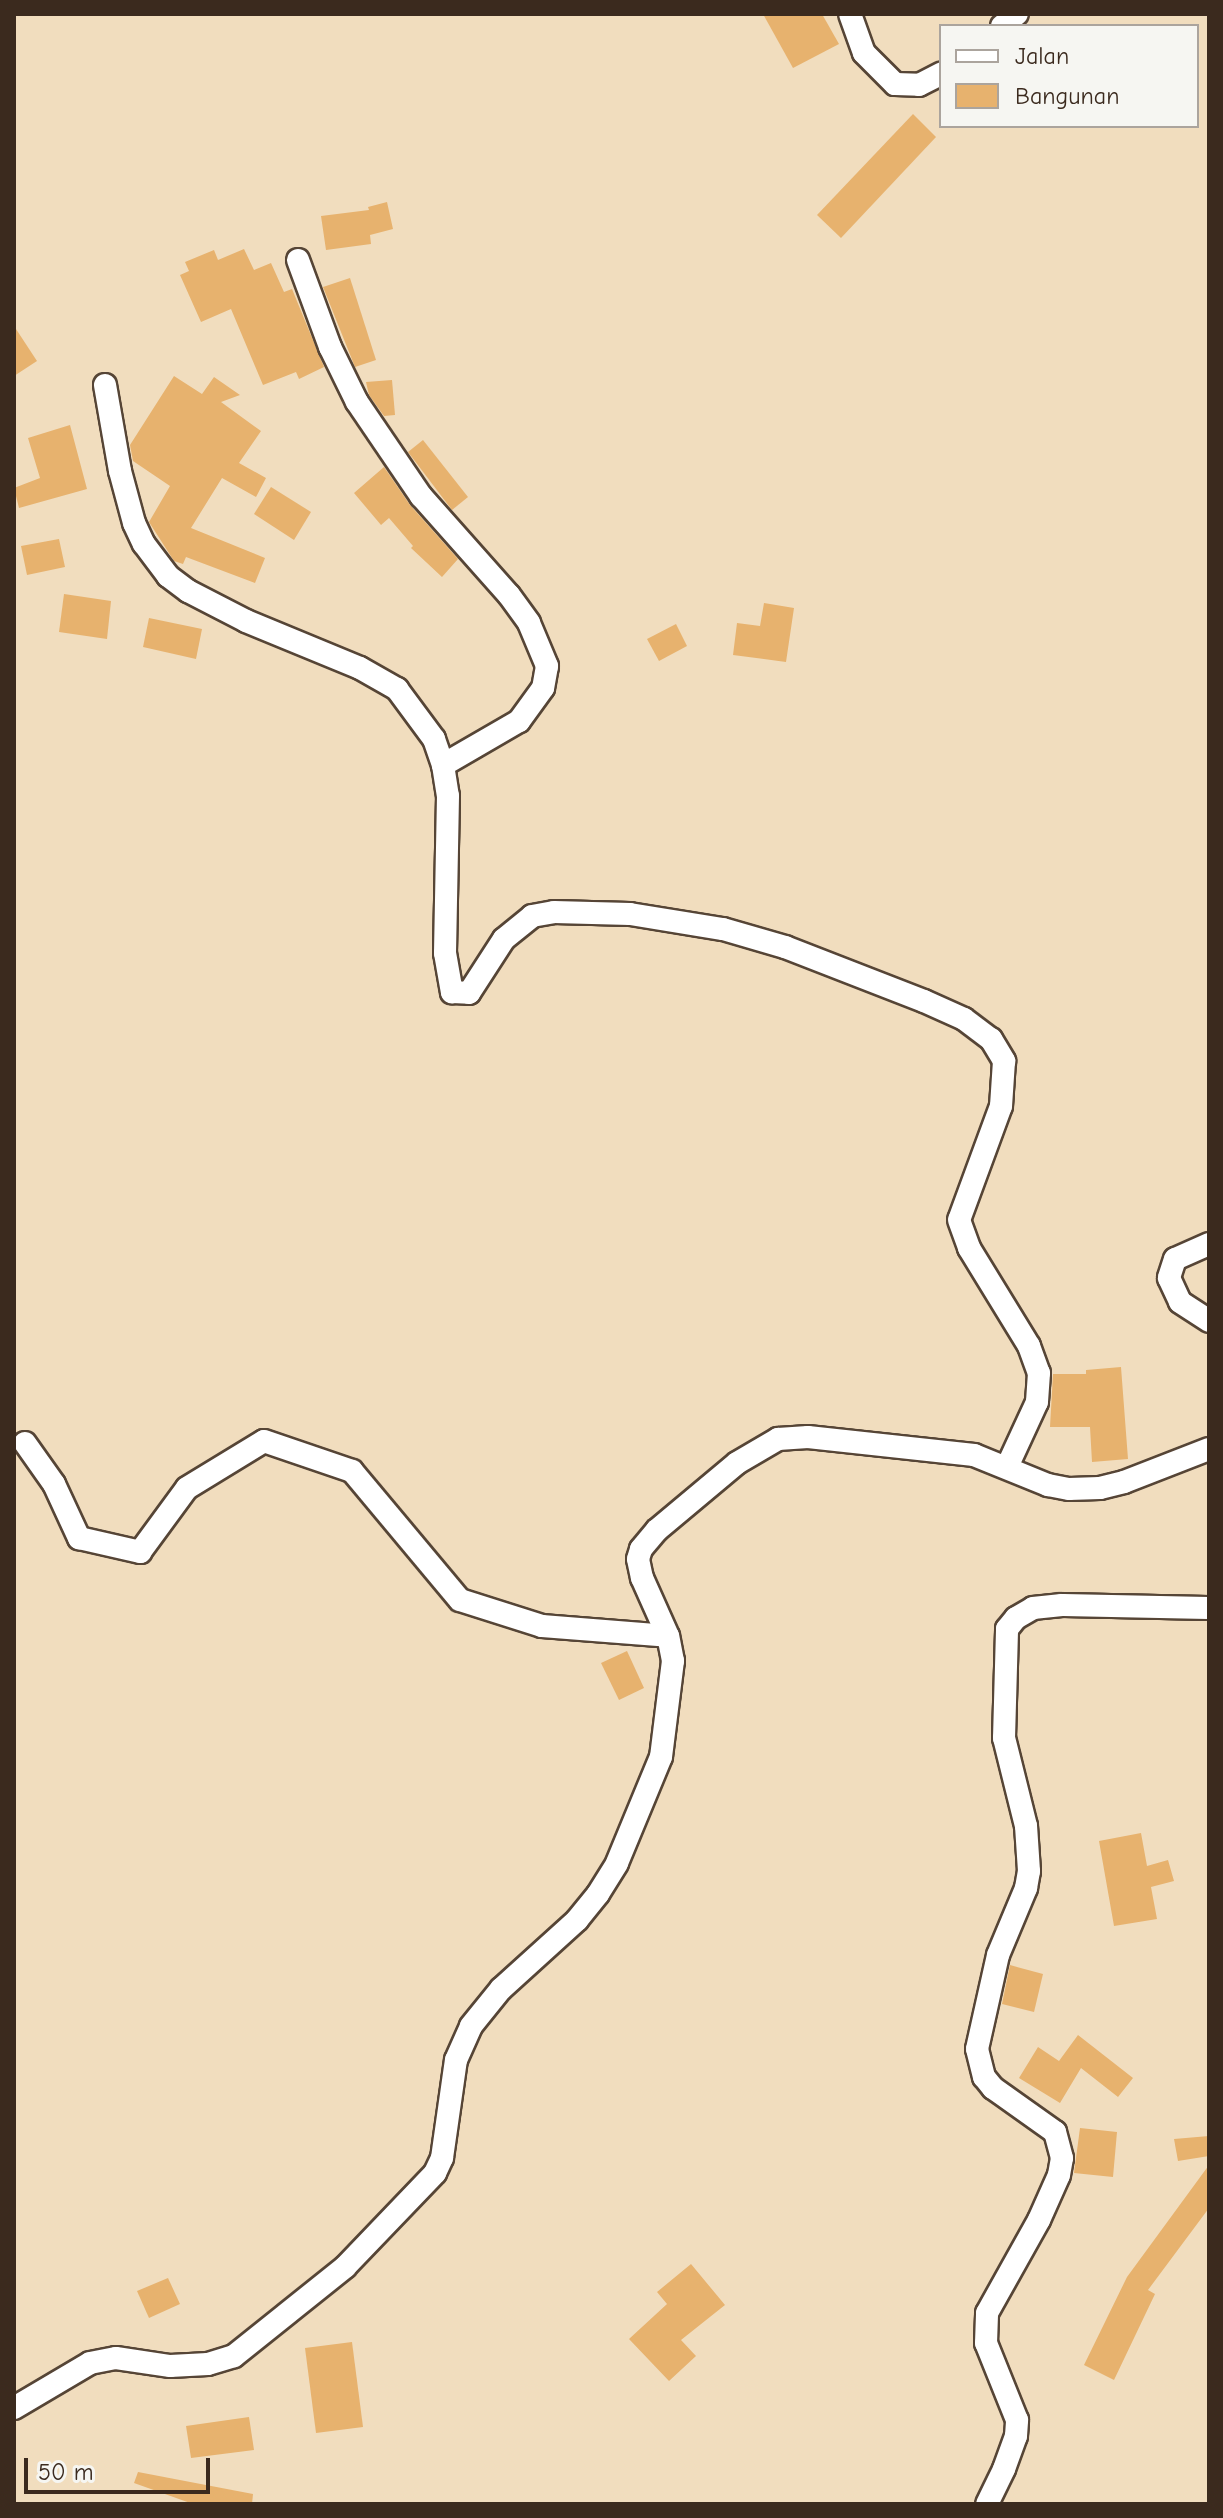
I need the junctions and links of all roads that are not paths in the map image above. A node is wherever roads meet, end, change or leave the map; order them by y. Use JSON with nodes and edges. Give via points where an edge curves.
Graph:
{"nodes":[{"id":1,"x":850,"y":14,"type":"edge"},
{"id":2,"x":939,"y":75,"type":"edge"},
{"id":3,"x":298,"y":260,"type":"dead end"},
{"id":4,"x":105,"y":385,"type":"dead end"},
{"id":5,"x":443,"y":765,"type":"junction"},
{"id":6,"x":1209,"y":1244,"type":"edge"},
{"id":7,"x":1209,"y":1321,"type":"edge"},
{"id":8,"x":25,"y":1443,"type":"dead end"},
{"id":9,"x":1209,"y":1449,"type":"edge"},
{"id":10,"x":1007,"y":1467,"type":"junction"},
{"id":11,"x":1209,"y":1608,"type":"edge"},
{"id":12,"x":668,"y":1636,"type":"junction"},
{"id":13,"x":14,"y":2408,"type":"edge"},
{"id":14,"x":987,"y":2504,"type":"edge"}],
"edges":[{"from":1,"to":2,"type":"street","via":[[864,53],[895,84],[919,85]]},
{"from":3,"to":5,"type":"street","via":[[357,402],[421,496],[509,595],[529,623],[547,666],[543,688],[519,721]]},
{"from":4,"to":5,"type":"street","via":[[134,523],[155,561],[188,591],[397,689],[434,739]]},
{"from":5,"to":10,"type":"street","via":[[449,841],[445,953],[452,992],[469,993],[504,939],[532,916],[630,914],[723,929],[785,947],[924,1001],[964,1019],[991,1039],[1004,1061],[1001,1106],[959,1220],[969,1248],[1029,1346],[1039,1373],[1037,1402]]},
{"from":6,"to":7,"type":"street","via":[[1175,1259],[1169,1278],[1180,1302]]},
{"from":8,"to":12,"type":"street","via":[[54,1484],[79,1538],[140,1552],[187,1488],[264,1441],[352,1471],[460,1600],[542,1626]]},
{"from":9,"to":10,"type":"street","via":[[1100,1488],[1048,1485]]},
{"from":10,"to":12,"type":"street","via":[[974,1455],[808,1437],[778,1439],[737,1463],[641,1549],[642,1578]]},
{"from":11,"to":14,"type":"street","via":[[1033,1608],[1007,1629],[1004,1738],[1026,1826],[1029,1871],[998,1955],[977,2049],[984,2077],[1055,2132],[1062,2158],[1039,2220],[987,2313],[986,2343],[1017,2420],[1016,2436]]},
{"from":12,"to":13,"type":"street","via":[[673,1661],[661,1757],[617,1863],[577,1920],[501,1989],[471,2026],[456,2060],[442,2158],[435,2173],[345,2267],[234,2356],[208,2364],[116,2358],[90,2363]]}]}
